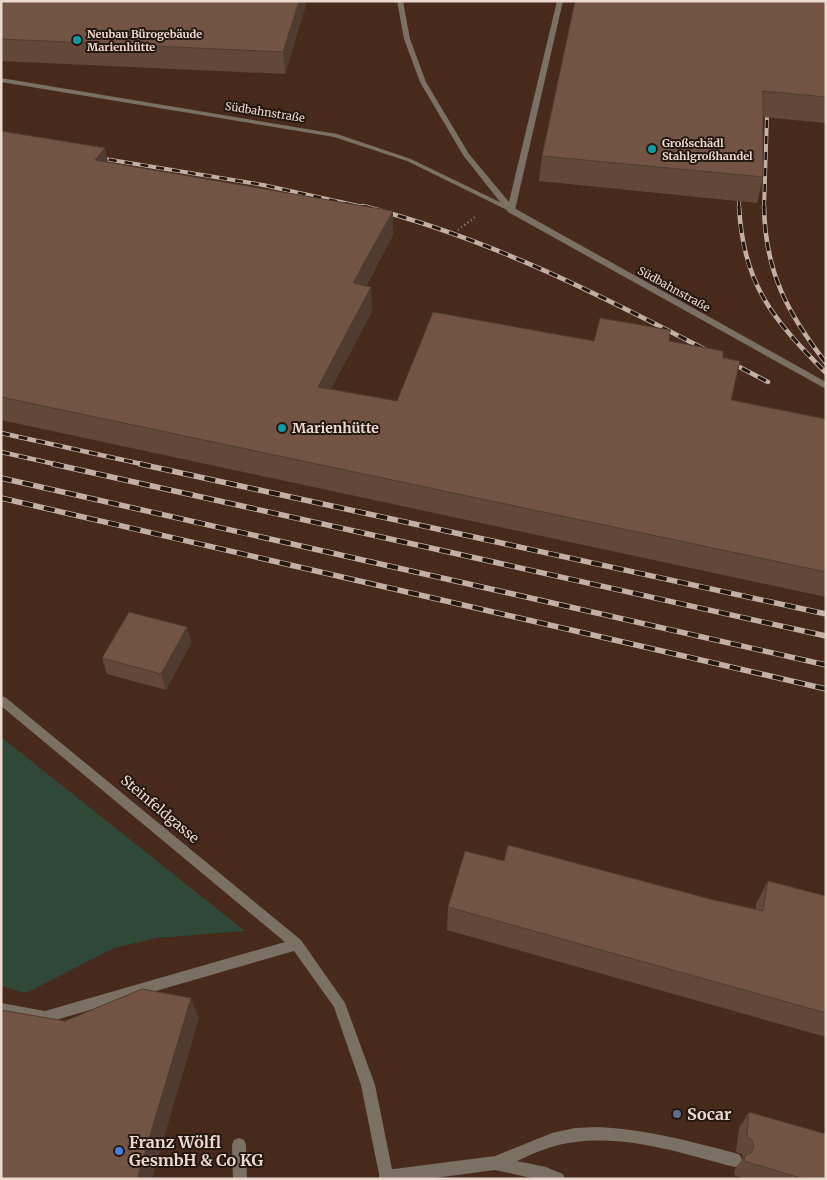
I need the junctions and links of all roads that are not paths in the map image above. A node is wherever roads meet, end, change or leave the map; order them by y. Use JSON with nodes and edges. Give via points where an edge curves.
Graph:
{"nodes":[{"id":1,"x":400,"y":1,"type":"edge"},
{"id":2,"x":560,"y":1,"type":"edge"},
{"id":3,"x":1,"y":80,"type":"edge"},
{"id":4,"x":511,"y":210,"type":"junction"},
{"id":5,"x":826,"y":386,"type":"edge"},
{"id":6,"x":1,"y":700,"type":"edge"},
{"id":7,"x":296,"y":944,"type":"junction"},
{"id":8,"x":1,"y":1009,"type":"edge"},
{"id":9,"x":239,"y":1145,"type":"dead end"},
{"id":10,"x":735,"y":1160,"type":"dead end"},
{"id":11,"x":495,"y":1163,"type":"junction"},
{"id":12,"x":386,"y":1178,"type":"edge"},
{"id":13,"x":240,"y":1179,"type":"edge"},
{"id":14,"x":558,"y":1179,"type":"edge"}],
"edges":[{"from":1,"to":4,"type":"street","name":"Südbahnstraße","via":[[407,39],[423,82],[466,155]]},
{"from":2,"to":4,"type":"street"},
{"from":3,"to":4,"type":"street","name":"Südbahnstraße","via":[[335,135],[409,160]]},
{"from":4,"to":5,"type":"street","name":"Südbahnstraße"},
{"from":6,"to":7,"type":"street","name":"Steinfeldgasse"},
{"from":7,"to":8,"type":"street","via":[[45,1017]]},
{"from":7,"to":12,"type":"street","name":"Steinfeldgasse","via":[[339,1003],[368,1085]]},
{"from":9,"to":13,"type":"street"},
{"from":10,"to":11,"type":"street","via":[[651,1139],[597,1133],[552,1140]]},
{"from":11,"to":12,"type":"street"},
{"from":11,"to":14,"type":"street"}]}
